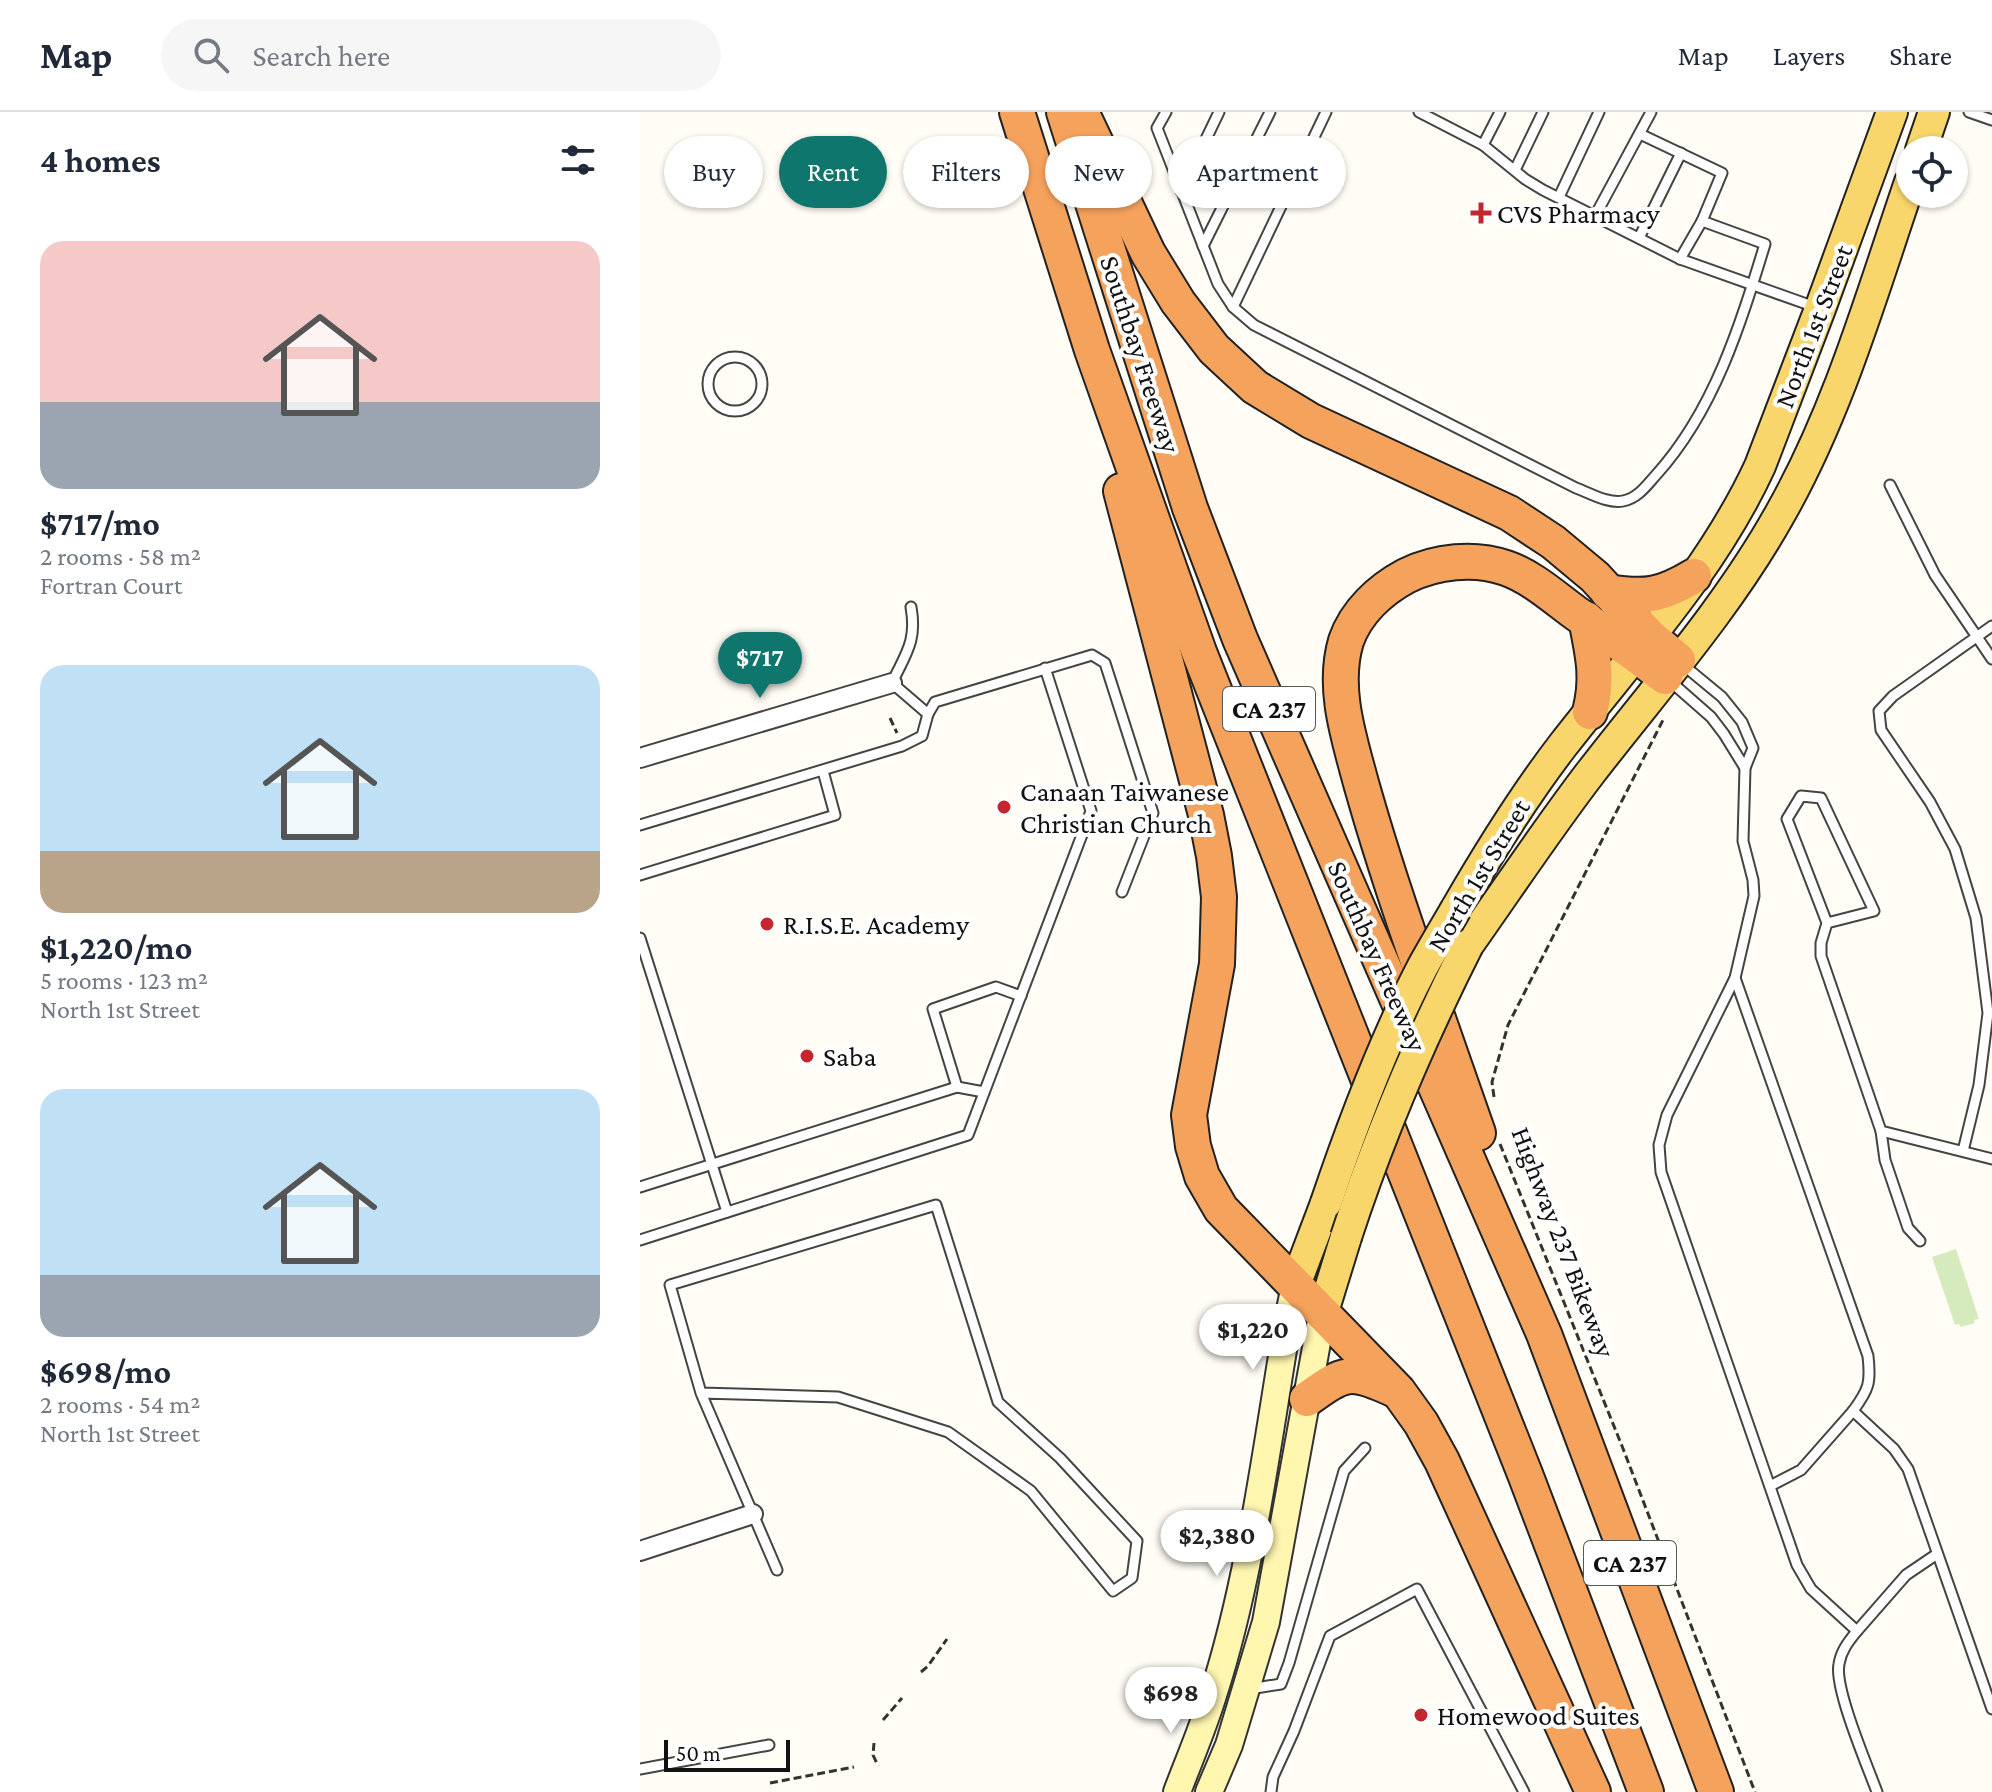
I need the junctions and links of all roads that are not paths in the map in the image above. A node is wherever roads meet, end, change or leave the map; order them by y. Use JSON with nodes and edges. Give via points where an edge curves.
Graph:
{"nodes":[{"id":1,"x":1017,"y":112,"type":"edge"},
{"id":2,"x":1064,"y":112,"type":"edge"},
{"id":3,"x":1081,"y":112,"type":"edge"},
{"id":4,"x":1166,"y":112,"type":"edge"},
{"id":5,"x":1219,"y":112,"type":"edge"},
{"id":6,"x":1270,"y":112,"type":"edge"},
{"id":7,"x":1326,"y":112,"type":"edge"},
{"id":8,"x":1419,"y":112,"type":"edge"},
{"id":9,"x":1500,"y":112,"type":"edge"},
{"id":10,"x":1543,"y":112,"type":"edge"},
{"id":11,"x":1599,"y":112,"type":"edge"},
{"id":12,"x":1651,"y":112,"type":"edge"},
{"id":13,"x":1892,"y":112,"type":"edge"},
{"id":14,"x":1934,"y":112,"type":"edge"},
{"id":15,"x":1969,"y":112,"type":"edge"},
{"id":16,"x":1433,"y":115,"type":"edge"},
{"id":17,"x":1992,"y":120,"type":"edge"},
{"id":18,"x":1640,"y":134,"type":"junction"},
{"id":19,"x":1207,"y":136,"type":"edge"},
{"id":20,"x":1926,"y":136,"type":"edge"},
{"id":21,"x":1483,"y":145,"type":"junction"},
{"id":22,"x":1681,"y":153,"type":"junction"},
{"id":23,"x":1168,"y":157,"type":"edge"},
{"id":24,"x":1515,"y":170,"type":"junction"},
{"id":25,"x":1559,"y":197,"type":"junction"},
{"id":26,"x":1188,"y":208,"type":"edge"},
{"id":27,"x":1901,"y":208,"type":"edge"},
{"id":28,"x":1595,"y":216,"type":"junction"},
{"id":29,"x":1702,"y":221,"type":"junction"},
{"id":30,"x":1639,"y":238,"type":"junction"},
{"id":31,"x":1203,"y":246,"type":"junction"},
{"id":32,"x":1680,"y":259,"type":"junction"},
{"id":33,"x":1753,"y":285,"type":"junction"},
{"id":34,"x":1233,"y":307,"type":"junction"},
{"id":35,"x":1820,"y":309,"type":"junction"},
{"id":36,"x":1092,"y":350,"type":"junction"},
{"id":37,"x":741,"y":357,"type":"joint"},
{"id":38,"x":1890,"y":485,"type":"dead end"},
{"id":39,"x":1694,"y":576,"type":"junction"},
{"id":40,"x":1608,"y":592,"type":"junction"},
{"id":41,"x":911,"y":607,"type":"dead end"},
{"id":42,"x":1586,"y":619,"type":"junction"},
{"id":43,"x":1992,"y":626,"type":"edge"},
{"id":44,"x":1976,"y":638,"type":"junction"},
{"id":45,"x":1644,"y":646,"type":"junction"},
{"id":46,"x":1992,"y":659,"type":"edge"},
{"id":47,"x":1045,"y":668,"type":"junction"},
{"id":48,"x":1672,"y":669,"type":"junction"},
{"id":49,"x":892,"y":683,"type":"junction"},
{"id":50,"x":1590,"y":712,"type":"junction"},
{"id":51,"x":928,"y":714,"type":"junction"},
{"id":52,"x":640,"y":758,"type":"edge"},
{"id":53,"x":1745,"y":768,"type":"junction"},
{"id":54,"x":823,"y":771,"type":"junction"},
{"id":55,"x":640,"y":825,"type":"edge"},
{"id":56,"x":640,"y":875,"type":"edge"},
{"id":57,"x":1122,"y":892,"type":"dead end"},
{"id":58,"x":1827,"y":923,"type":"junction"},
{"id":59,"x":640,"y":938,"type":"edge"},
{"id":60,"x":1735,"y":978,"type":"junction"},
{"id":61,"x":1021,"y":996,"type":"junction"},
{"id":62,"x":957,"y":1087,"type":"junction"},
{"id":63,"x":984,"y":1092,"type":"junction"},
{"id":64,"x":1881,"y":1131,"type":"junction"},
{"id":65,"x":1963,"y":1151,"type":"junction"},
{"id":66,"x":1992,"y":1159,"type":"edge"},
{"id":67,"x":712,"y":1164,"type":"junction"},
{"id":68,"x":640,"y":1187,"type":"edge"},
{"id":69,"x":727,"y":1212,"type":"junction"},
{"id":70,"x":640,"y":1240,"type":"edge"},
{"id":71,"x":1920,"y":1241,"type":"dead end"},
{"id":72,"x":1295,"y":1285,"type":"junction"},
{"id":73,"x":1322,"y":1315,"type":"junction"},
{"id":74,"x":1544,"y":1334,"type":"junction"},
{"id":75,"x":1398,"y":1391,"type":"junction"},
{"id":76,"x":701,"y":1393,"type":"junction"},
{"id":77,"x":1307,"y":1399,"type":"junction"},
{"id":78,"x":1853,"y":1411,"type":"junction"},
{"id":79,"x":1365,"y":1448,"type":"dead end"},
{"id":80,"x":1770,"y":1486,"type":"junction"},
{"id":81,"x":753,"y":1514,"type":"junction"},
{"id":82,"x":640,"y":1551,"type":"edge"},
{"id":83,"x":1937,"y":1554,"type":"junction"},
{"id":84,"x":777,"y":1570,"type":"dead end"},
{"id":85,"x":1857,"y":1631,"type":"junction"},
{"id":86,"x":1246,"y":1690,"type":"junction"},
{"id":87,"x":1992,"y":1709,"type":"edge"},
{"id":88,"x":769,"y":1745,"type":"dead end"},
{"id":89,"x":640,"y":1769,"type":"edge"},
{"id":90,"x":1177,"y":1792,"type":"edge"},
{"id":91,"x":1209,"y":1792,"type":"edge"},
{"id":92,"x":1271,"y":1792,"type":"edge"},
{"id":93,"x":1524,"y":1792,"type":"edge"},
{"id":94,"x":1593,"y":1792,"type":"edge"},
{"id":95,"x":1646,"y":1792,"type":"edge"},
{"id":96,"x":1716,"y":1792,"type":"edge"},
{"id":97,"x":1877,"y":1792,"type":"edge"}],
"edges":[{"from":1,"to":36,"type":"highway","name":"Southbay Freeway","number":"CA 237"},
{"from":2,"to":74,"type":"highway","name":"Southbay Freeway","number":"CA 237","via":[[1190,508],[1240,639]]},
{"from":3,"to":40,"type":"highway","via":[[1148,253],[1178,302],[1214,349],[1255,387],[1311,421],[1509,513],[1553,542]]},
{"from":4,"to":23,"type":"lane","via":[[1157,128]]},
{"from":5,"to":19,"type":"lane"},
{"from":6,"to":31,"type":"lane"},
{"from":7,"to":34,"type":"lane"},
{"from":8,"to":16,"type":"lane"},
{"from":9,"to":21,"type":"lane"},
{"from":10,"to":24,"type":"lane"},
{"from":11,"to":25,"type":"lane"},
{"from":12,"to":18,"type":"lane"},
{"from":13,"to":35,"type":"main road","name":"North 1st Street"},
{"from":14,"to":20,"type":"main road"},
{"from":15,"to":17,"type":"lane"},
{"from":16,"to":21,"type":"lane"},
{"from":18,"to":22,"type":"lane"},
{"from":18,"to":28,"type":"lane"},
{"from":21,"to":24,"type":"lane"},
{"from":22,"to":29,"type":"lane","via":[[1722,173]]},
{"from":22,"to":30,"type":"lane"},
{"from":24,"to":25,"type":"lane"},
{"from":25,"to":28,"type":"lane"},
{"from":26,"to":31,"type":"lane"},
{"from":27,"to":48,"type":"main road","name":"North 1st Street","via":[[1850,356],[1802,473],[1745,571]]},
{"from":28,"to":30,"type":"lane"},
{"from":29,"to":32,"type":"lane"},
{"from":29,"to":33,"type":"lane","via":[[1765,244]]},
{"from":30,"to":32,"type":"lane"},
{"from":31,"to":34,"type":"lane"},
{"from":32,"to":33,"type":"lane"},
{"from":33,"to":34,"type":"lane","via":[[1703,410],[1671,459],[1637,496],[1620,502],[1576,488],[1268,333]]},
{"from":33,"to":35,"type":"lane"},
{"from":35,"to":39,"type":"main road","name":"North 1st Street","via":[[1751,487]]},
{"from":36,"to":72,"type":"highway","via":[[1113,461],[1206,815],[1219,897],[1217,964],[1189,1115],[1193,1146],[1221,1209]]},
{"from":36,"to":95,"type":"highway","name":"Southbay Freeway","number":"CA 237","via":[[1199,652]]},
{"from":37,"to":37,"type":"lane","via":[[720,361],[709,379],[713,399],[730,411],[751,407],[762,390],[758,369]]},
{"from":38,"to":44,"type":"lane","via":[[1935,575]]},
{"from":39,"to":40,"type":"highway","via":[[1661,592]]},
{"from":39,"to":45,"type":"main road","name":"North 1st Street"},
{"from":40,"to":45,"type":"highway"},
{"from":41,"to":49,"type":"lane","via":[[911,643]]},
{"from":42,"to":45,"type":"highway"},
{"from":42,"to":50,"type":"highway","via":[[1596,670]]},
{"from":42,"to":74,"type":"highway","via":[[1508,569],[1455,562],[1421,569],[1390,585],[1365,608],[1346,642],[1341,679],[1347,728],[1379,850],[1538,1293]]},
{"from":43,"to":44,"type":"lane"},
{"from":44,"to":46,"type":"lane"},
{"from":44,"to":65,"type":"lane","via":[[1879,711],[1881,730],[1955,849],[1976,918],[1988,1013]]},
{"from":45,"to":48,"type":"highway"},
{"from":45,"to":50,"type":"main road","name":"North 1st Street"},
{"from":47,"to":51,"type":"lane","via":[[935,702]]},
{"from":47,"to":57,"type":"lane","via":[[1092,655],[1105,663],[1153,813]]},
{"from":47,"to":61,"type":"lane","via":[[1091,811]]},
{"from":48,"to":53,"type":"lane"},
{"from":48,"to":53,"type":"lane","via":[[1722,697],[1742,722],[1753,748]]},
{"from":48,"to":73,"type":"main road","name":"North 1st Street","bridge":true,"via":[[1468,945],[1382,1133]]},
{"from":49,"to":51,"type":"lane"},
{"from":49,"to":52,"type":"street"},
{"from":50,"to":72,"type":"main road","name":"North 1st Street","bridge":true,"via":[[1506,824],[1422,969],[1352,1126]]},
{"from":51,"to":54,"type":"lane","via":[[922,736]]},
{"from":53,"to":60,"type":"lane","via":[[1743,841],[1754,896]]},
{"from":54,"to":55,"type":"lane"},
{"from":54,"to":56,"type":"lane","via":[[835,815]]},
{"from":58,"to":58,"type":"lane","via":[[1787,819],[1801,796],[1821,798],[1874,911]]},
{"from":58,"to":64,"type":"lane","via":[[1821,956]]},
{"from":59,"to":67,"type":"lane"},
{"from":60,"to":78,"type":"lane","via":[[1868,1356],[1866,1393]]},
{"from":60,"to":80,"type":"lane","via":[[1667,1115],[1659,1145],[1661,1172]]},
{"from":61,"to":62,"type":"lane","via":[[996,987],[933,1009]]},
{"from":61,"to":63,"type":"lane"},
{"from":62,"to":63,"type":"lane"},
{"from":62,"to":67,"type":"lane"},
{"from":63,"to":69,"type":"lane","via":[[968,1135]]},
{"from":64,"to":65,"type":"lane"},
{"from":64,"to":71,"type":"lane","via":[[1908,1228]]},
{"from":65,"to":66,"type":"lane"},
{"from":67,"to":68,"type":"lane"},
{"from":67,"to":69,"type":"lane"},
{"from":69,"to":70,"type":"lane"},
{"from":72,"to":73,"type":"highway"},
{"from":72,"to":90,"type":"main road","name":"North 1st Street","via":[[1232,1629]]},
{"from":73,"to":75,"type":"highway"},
{"from":73,"to":77,"type":"main road","name":"North 1st Street"},
{"from":74,"to":96,"type":"highway","name":"Southbay Freeway","number":"CA 237"},
{"from":75,"to":77,"type":"highway","via":[[1356,1375],[1333,1381]]},
{"from":75,"to":94,"type":"highway","via":[[1442,1461]]},
{"from":76,"to":76,"type":"lane","via":[[670,1285],[936,1205],[998,1402],[1060,1458],[1137,1541],[1132,1578],[1113,1591],[1031,1491],[948,1432],[838,1397]]},
{"from":76,"to":81,"type":"lane"},
{"from":77,"to":86,"type":"main road","name":"North 1st Street","via":[[1266,1622]]},
{"from":78,"to":80,"type":"lane","via":[[1801,1470]]},
{"from":78,"to":83,"type":"lane","via":[[1908,1469]]},
{"from":79,"to":86,"type":"lane","via":[[1344,1471],[1281,1684]]},
{"from":80,"to":85,"type":"lane","via":[[1797,1565],[1811,1589]]},
{"from":81,"to":82,"type":"street"},
{"from":81,"to":84,"type":"lane"},
{"from":83,"to":85,"type":"lane","via":[[1906,1575]]},
{"from":83,"to":87,"type":"lane"},
{"from":85,"to":97,"type":"lane","via":[[1842,1650],[1840,1687]]},
{"from":86,"to":91,"type":"main road","name":"North 1st Street"},
{"from":88,"to":89,"type":"lane"},
{"from":92,"to":93,"type":"lane","via":[[1330,1636],[1417,1589]]}]}
